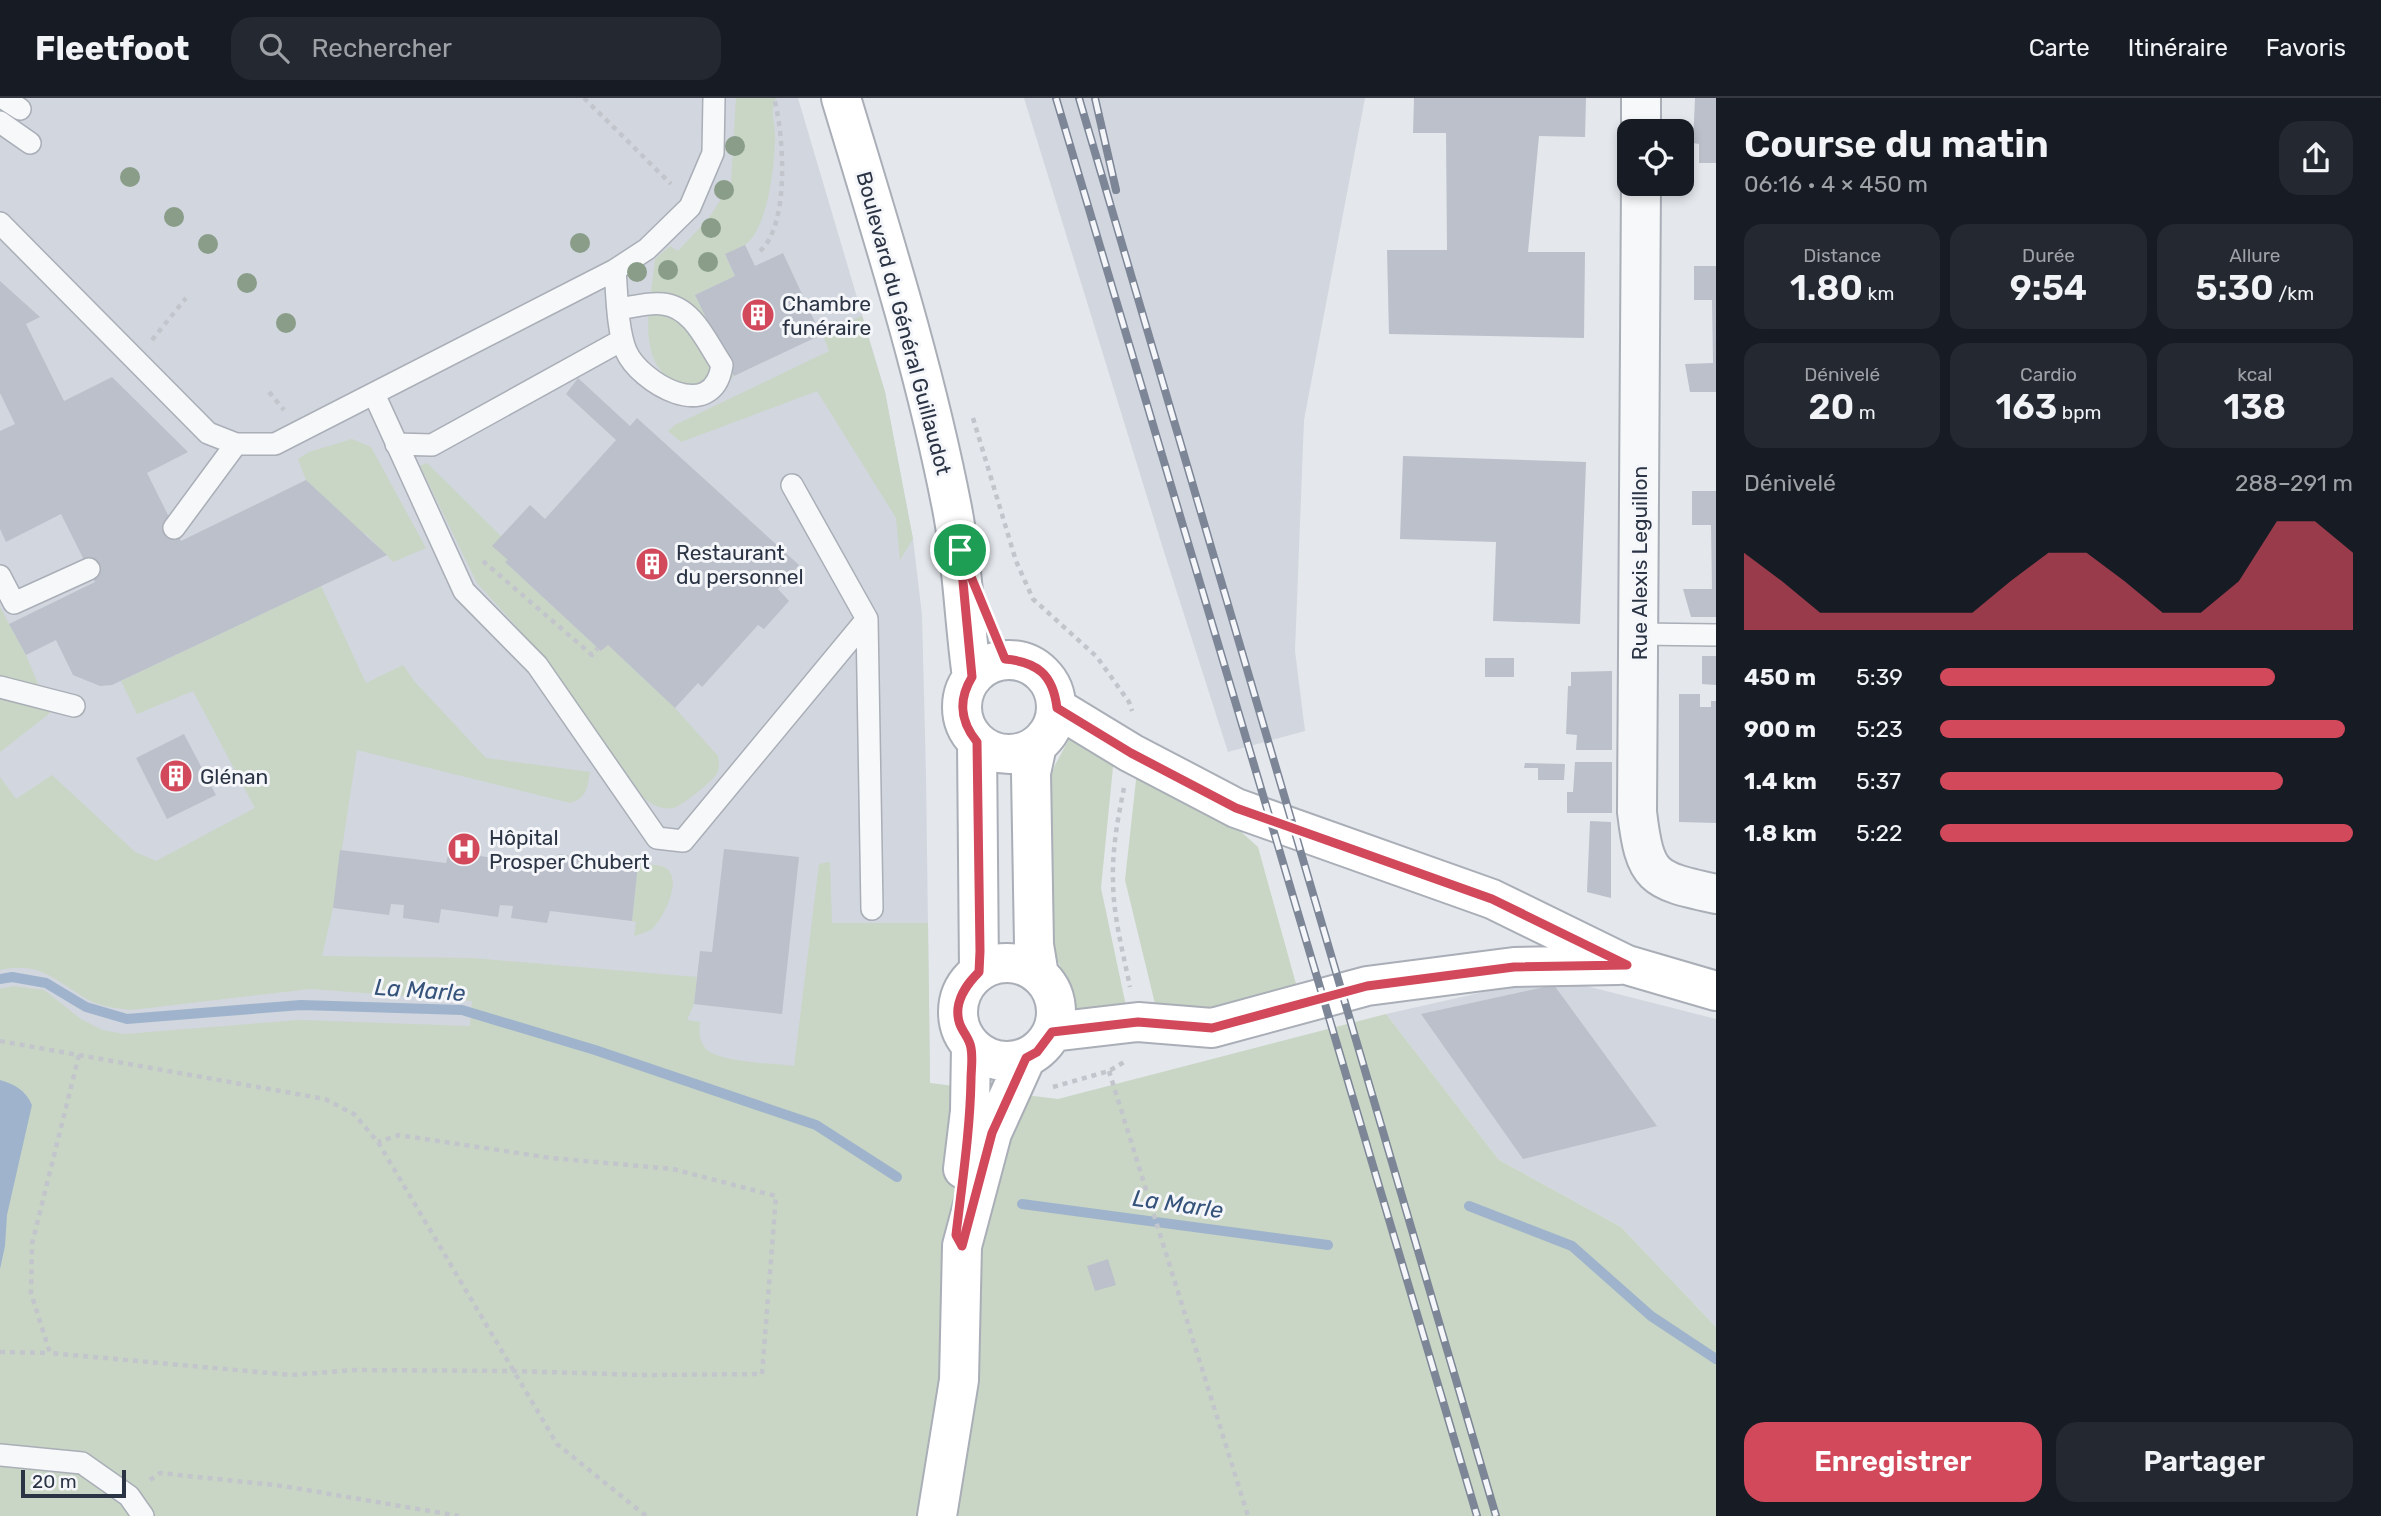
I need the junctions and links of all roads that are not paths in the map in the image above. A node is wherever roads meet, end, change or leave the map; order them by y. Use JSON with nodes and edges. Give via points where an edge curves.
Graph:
{"nodes":[{"id":1,"x":714,"y":98,"type":"edge"},
{"id":2,"x":841,"y":98,"type":"edge"},
{"id":3,"x":1641,"y":98,"type":"edge"},
{"id":4,"x":1641,"y":119,"type":"edge"},
{"id":5,"x":0,"y":122,"type":"edge"},
{"id":6,"x":30,"y":143,"type":"dead end"},
{"id":7,"x":1641,"y":196,"type":"edge"},
{"id":8,"x":0,"y":223,"type":"edge"},
{"id":9,"x":615,"y":270,"type":"junction"},
{"id":10,"x":619,"y":309,"type":"junction"},
{"id":11,"x":622,"y":340,"type":"junction"},
{"id":12,"x":373,"y":394,"type":"junction"},
{"id":13,"x":236,"y":444,"type":"junction"},
{"id":14,"x":396,"y":444,"type":"junction"},
{"id":15,"x":792,"y":485,"type":"dead end"},
{"id":16,"x":174,"y":528,"type":"dead end"},
{"id":17,"x":960,"y":550,"type":"junction"},
{"id":18,"x":89,"y":569,"type":"dead end"},
{"id":19,"x":0,"y":576,"type":"edge"},
{"id":20,"x":867,"y":619,"type":"junction"},
{"id":21,"x":1638,"y":634,"type":"junction"},
{"id":22,"x":1716,"y":635,"type":"edge"},
{"id":23,"x":1005,"y":659,"type":"junction"},
{"id":24,"x":972,"y":677,"type":"junction"},
{"id":25,"x":0,"y":687,"type":"edge"},
{"id":26,"x":74,"y":706,"type":"dead end"},
{"id":27,"x":1057,"y":708,"type":"junction"},
{"id":28,"x":977,"y":742,"type":"junction"},
{"id":29,"x":1037,"y":745,"type":"junction"},
{"id":30,"x":1716,"y":894,"type":"edge"},
{"id":31,"x":872,"y":909,"type":"dead end"},
{"id":32,"x":1627,"y":965,"type":"junction"},
{"id":33,"x":979,"y":972,"type":"junction"},
{"id":34,"x":1039,"y":975,"type":"junction"},
{"id":35,"x":1716,"y":990,"type":"edge"},
{"id":36,"x":971,"y":1046,"type":"junction"},
{"id":37,"x":1040,"y":1060,"type":"junction"},
{"id":38,"x":962,"y":1246,"type":"junction"},
{"id":39,"x":0,"y":1455,"type":"edge"},
{"id":40,"x":143,"y":1516,"type":"edge"},
{"id":41,"x":937,"y":1516,"type":"edge"}],
"edges":[{"from":1,"to":9,"type":"lane","via":[[713,153],[690,207],[648,249]]},
{"from":2,"to":17,"type":"street","name":"Boulevard du Général Guillaudot","via":[[914,347]]},
{"from":3,"to":4,"type":"street"},
{"from":5,"to":6,"type":"lane"},
{"from":7,"to":21,"type":"street","name":"Rue Alexis Leguillon"},
{"from":8,"to":13,"type":"lane","via":[[208,433]]},
{"from":9,"to":10,"type":"lane"},
{"from":9,"to":12,"type":"lane"},
{"from":10,"to":11,"type":"lane"},
{"from":10,"to":11,"type":"lane","via":[[662,304],[678,308],[692,319],[722,365],[720,378],[698,397],[682,396],[650,379],[627,354]]},
{"from":11,"to":14,"type":"lane","via":[[432,445]]},
{"from":12,"to":13,"type":"lane","via":[[275,444]]},
{"from":12,"to":14,"type":"lane"},
{"from":13,"to":16,"type":"lane"},
{"from":14,"to":20,"type":"lane","via":[[464,591],[537,665],[657,838],[683,841]]},
{"from":15,"to":20,"type":"lane"},
{"from":17,"to":23,"type":"street","name":"Boulevard du Général Guillaudot"},
{"from":17,"to":24,"type":"street","name":"Boulevard du Général Guillaudot"},
{"from":18,"to":19,"type":"lane","via":[[14,603]]},
{"from":20,"to":31,"type":"lane"},
{"from":21,"to":22,"type":"lane"},
{"from":21,"to":30,"type":"street","name":"Rue Alexis Leguillon","via":[[1637,812],[1642,850],[1655,874],[1677,886]]},
{"from":23,"to":24,"type":"street","via":[[986,665]]},
{"from":23,"to":27,"type":"street","via":[[1035,667],[1047,678]]},
{"from":24,"to":28,"type":"street","via":[[965,689],[962,715]]},
{"from":25,"to":26,"type":"lane"},
{"from":27,"to":29,"type":"street","via":[[1048,735]]},
{"from":27,"to":32,"type":"street","via":[[1236,808],[1492,899]]},
{"from":28,"to":29,"type":"street","via":[[1006,754]]},
{"from":28,"to":33,"type":"street"},
{"from":29,"to":34,"type":"street","via":[[1031,773],[1034,945]]},
{"from":32,"to":35,"type":"street"},
{"from":32,"to":37,"type":"street","via":[[1514,967],[1367,986],[1212,1028],[1138,1022]]},
{"from":33,"to":34,"type":"street","via":[[1010,963]]},
{"from":33,"to":36,"type":"street","via":[[958,1007],[963,1034]]},
{"from":34,"to":37,"type":"street","via":[[1048,984],[1056,1008]]},
{"from":36,"to":37,"type":"street","via":[[997,1060]]},
{"from":36,"to":38,"type":"street","via":[[970,1111],[956,1235]]},
{"from":37,"to":38,"type":"street","via":[[992,1133]]},
{"from":38,"to":41,"type":"street","via":[[959,1380]]},
{"from":39,"to":40,"type":"lane","via":[[82,1463],[129,1496]]}]}
